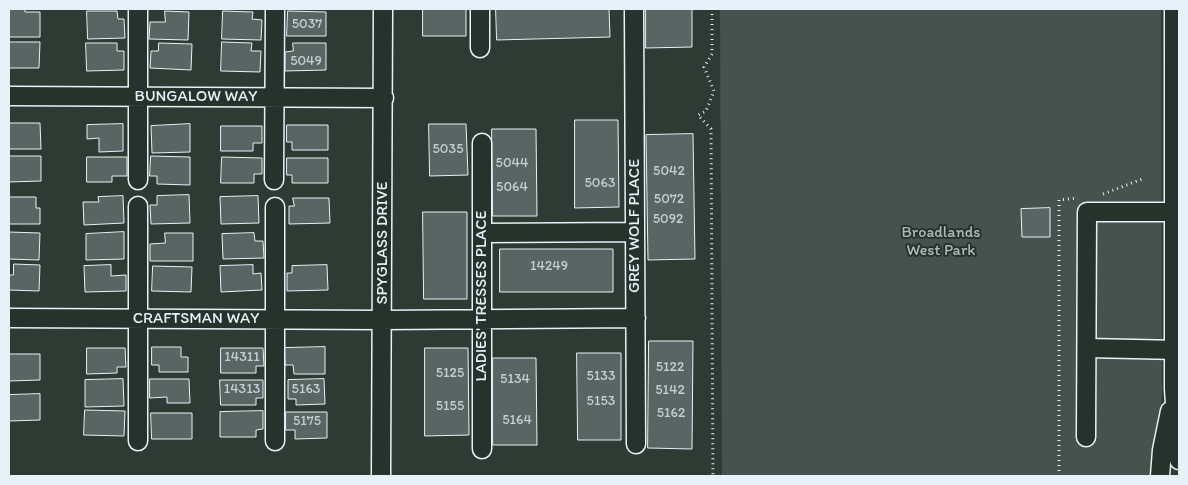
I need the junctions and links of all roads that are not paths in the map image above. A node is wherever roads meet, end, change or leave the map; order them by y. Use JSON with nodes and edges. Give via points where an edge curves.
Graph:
{"nodes":[{"id":1,"x":138,"y":9,"type":"edge"},
{"id":2,"x":275,"y":9,"type":"edge"},
{"id":3,"x":383,"y":9,"type":"edge"},
{"id":4,"x":480,"y":9,"type":"edge"},
{"id":5,"x":634,"y":9,"type":"edge"},
{"id":6,"x":1174,"y":9,"type":"edge"},
{"id":7,"x":480,"y":48,"type":"dead end"},
{"id":8,"x":9,"y":96,"type":"edge"},
{"id":9,"x":138,"y":97,"type":"junction"},
{"id":10,"x":274,"y":98,"type":"junction"},
{"id":11,"x":384,"y":98,"type":"junction"},
{"id":12,"x":1176,"y":128,"type":"edge"},
{"id":13,"x":482,"y":143,"type":"dead end"},
{"id":14,"x":138,"y":180,"type":"dead end"},
{"id":15,"x":274,"y":180,"type":"dead end"},
{"id":16,"x":138,"y":206,"type":"dead end"},
{"id":17,"x":275,"y":207,"type":"dead end"},
{"id":18,"x":1174,"y":212,"type":"junction"},
{"id":19,"x":635,"y":232,"type":"junction"},
{"id":20,"x":483,"y":233,"type":"junction"},
{"id":21,"x":9,"y":318,"type":"edge"},
{"id":22,"x":636,"y":318,"type":"junction"},
{"id":23,"x":139,"y":319,"type":"junction"},
{"id":24,"x":275,"y":319,"type":"junction"},
{"id":25,"x":482,"y":319,"type":"junction"},
{"id":26,"x":382,"y":320,"type":"junction"},
{"id":27,"x":1088,"y":348,"type":"junction"},
{"id":28,"x":1177,"y":350,"type":"edge"},
{"id":29,"x":1174,"y":389,"type":"junction"},
{"id":30,"x":1086,"y":437,"type":"dead end"},
{"id":31,"x":138,"y":441,"type":"dead end"},
{"id":32,"x":275,"y":441,"type":"dead end"},
{"id":33,"x":636,"y":444,"type":"dead end"},
{"id":34,"x":482,"y":449,"type":"dead end"},
{"id":35,"x":1179,"y":460,"type":"edge"},
{"id":36,"x":381,"y":476,"type":"edge"},
{"id":37,"x":1160,"y":476,"type":"edge"}],
"edges":[{"from":1,"to":9,"type":"street"},
{"from":2,"to":10,"type":"street"},
{"from":3,"to":11,"type":"street","name":"SPYGLASS DRIVE"},
{"from":4,"to":7,"type":"street"},
{"from":5,"to":19,"type":"street","name":"GREY WOLF PLACE"},
{"from":6,"to":12,"type":"street"},
{"from":8,"to":9,"type":"street","name":"BUNGALOW WAY"},
{"from":9,"to":10,"type":"street","name":"BUNGALOW WAY"},
{"from":9,"to":14,"type":"street"},
{"from":10,"to":11,"type":"street","name":"BUNGALOW WAY"},
{"from":10,"to":15,"type":"street"},
{"from":11,"to":26,"type":"street","name":"SPYGLASS DRIVE"},
{"from":12,"to":18,"type":"street"},
{"from":13,"to":20,"type":"street","name":"LADIES' TRESSES PLACE"},
{"from":16,"to":23,"type":"street"},
{"from":17,"to":24,"type":"street"},
{"from":18,"to":27,"type":"street","via":[[1087,212]]},
{"from":18,"to":28,"type":"street"},
{"from":19,"to":20,"type":"street"},
{"from":19,"to":22,"type":"street","name":"GREY WOLF PLACE"},
{"from":20,"to":25,"type":"street","name":"LADIES' TRESSES PLACE"},
{"from":21,"to":23,"type":"street","name":"CRAFTSMAN WAY"},
{"from":22,"to":25,"type":"street","name":"CRAFTSMAN WAY"},
{"from":22,"to":33,"type":"street","name":"GREY WOLF PLACE"},
{"from":23,"to":24,"type":"street","name":"CRAFTSMAN WAY"},
{"from":23,"to":31,"type":"street"},
{"from":24,"to":26,"type":"street","name":"CRAFTSMAN WAY"},
{"from":24,"to":32,"type":"street"},
{"from":25,"to":26,"type":"street","name":"CRAFTSMAN WAY"},
{"from":25,"to":34,"type":"street","name":"LADIES' TRESSES PLACE"},
{"from":26,"to":36,"type":"street","name":"SPYGLASS DRIVE"},
{"from":27,"to":28,"type":"street"},
{"from":27,"to":30,"type":"street"},
{"from":28,"to":29,"type":"street"},
{"from":29,"to":35,"type":"street"},
{"from":29,"to":37,"type":"street"}]}
